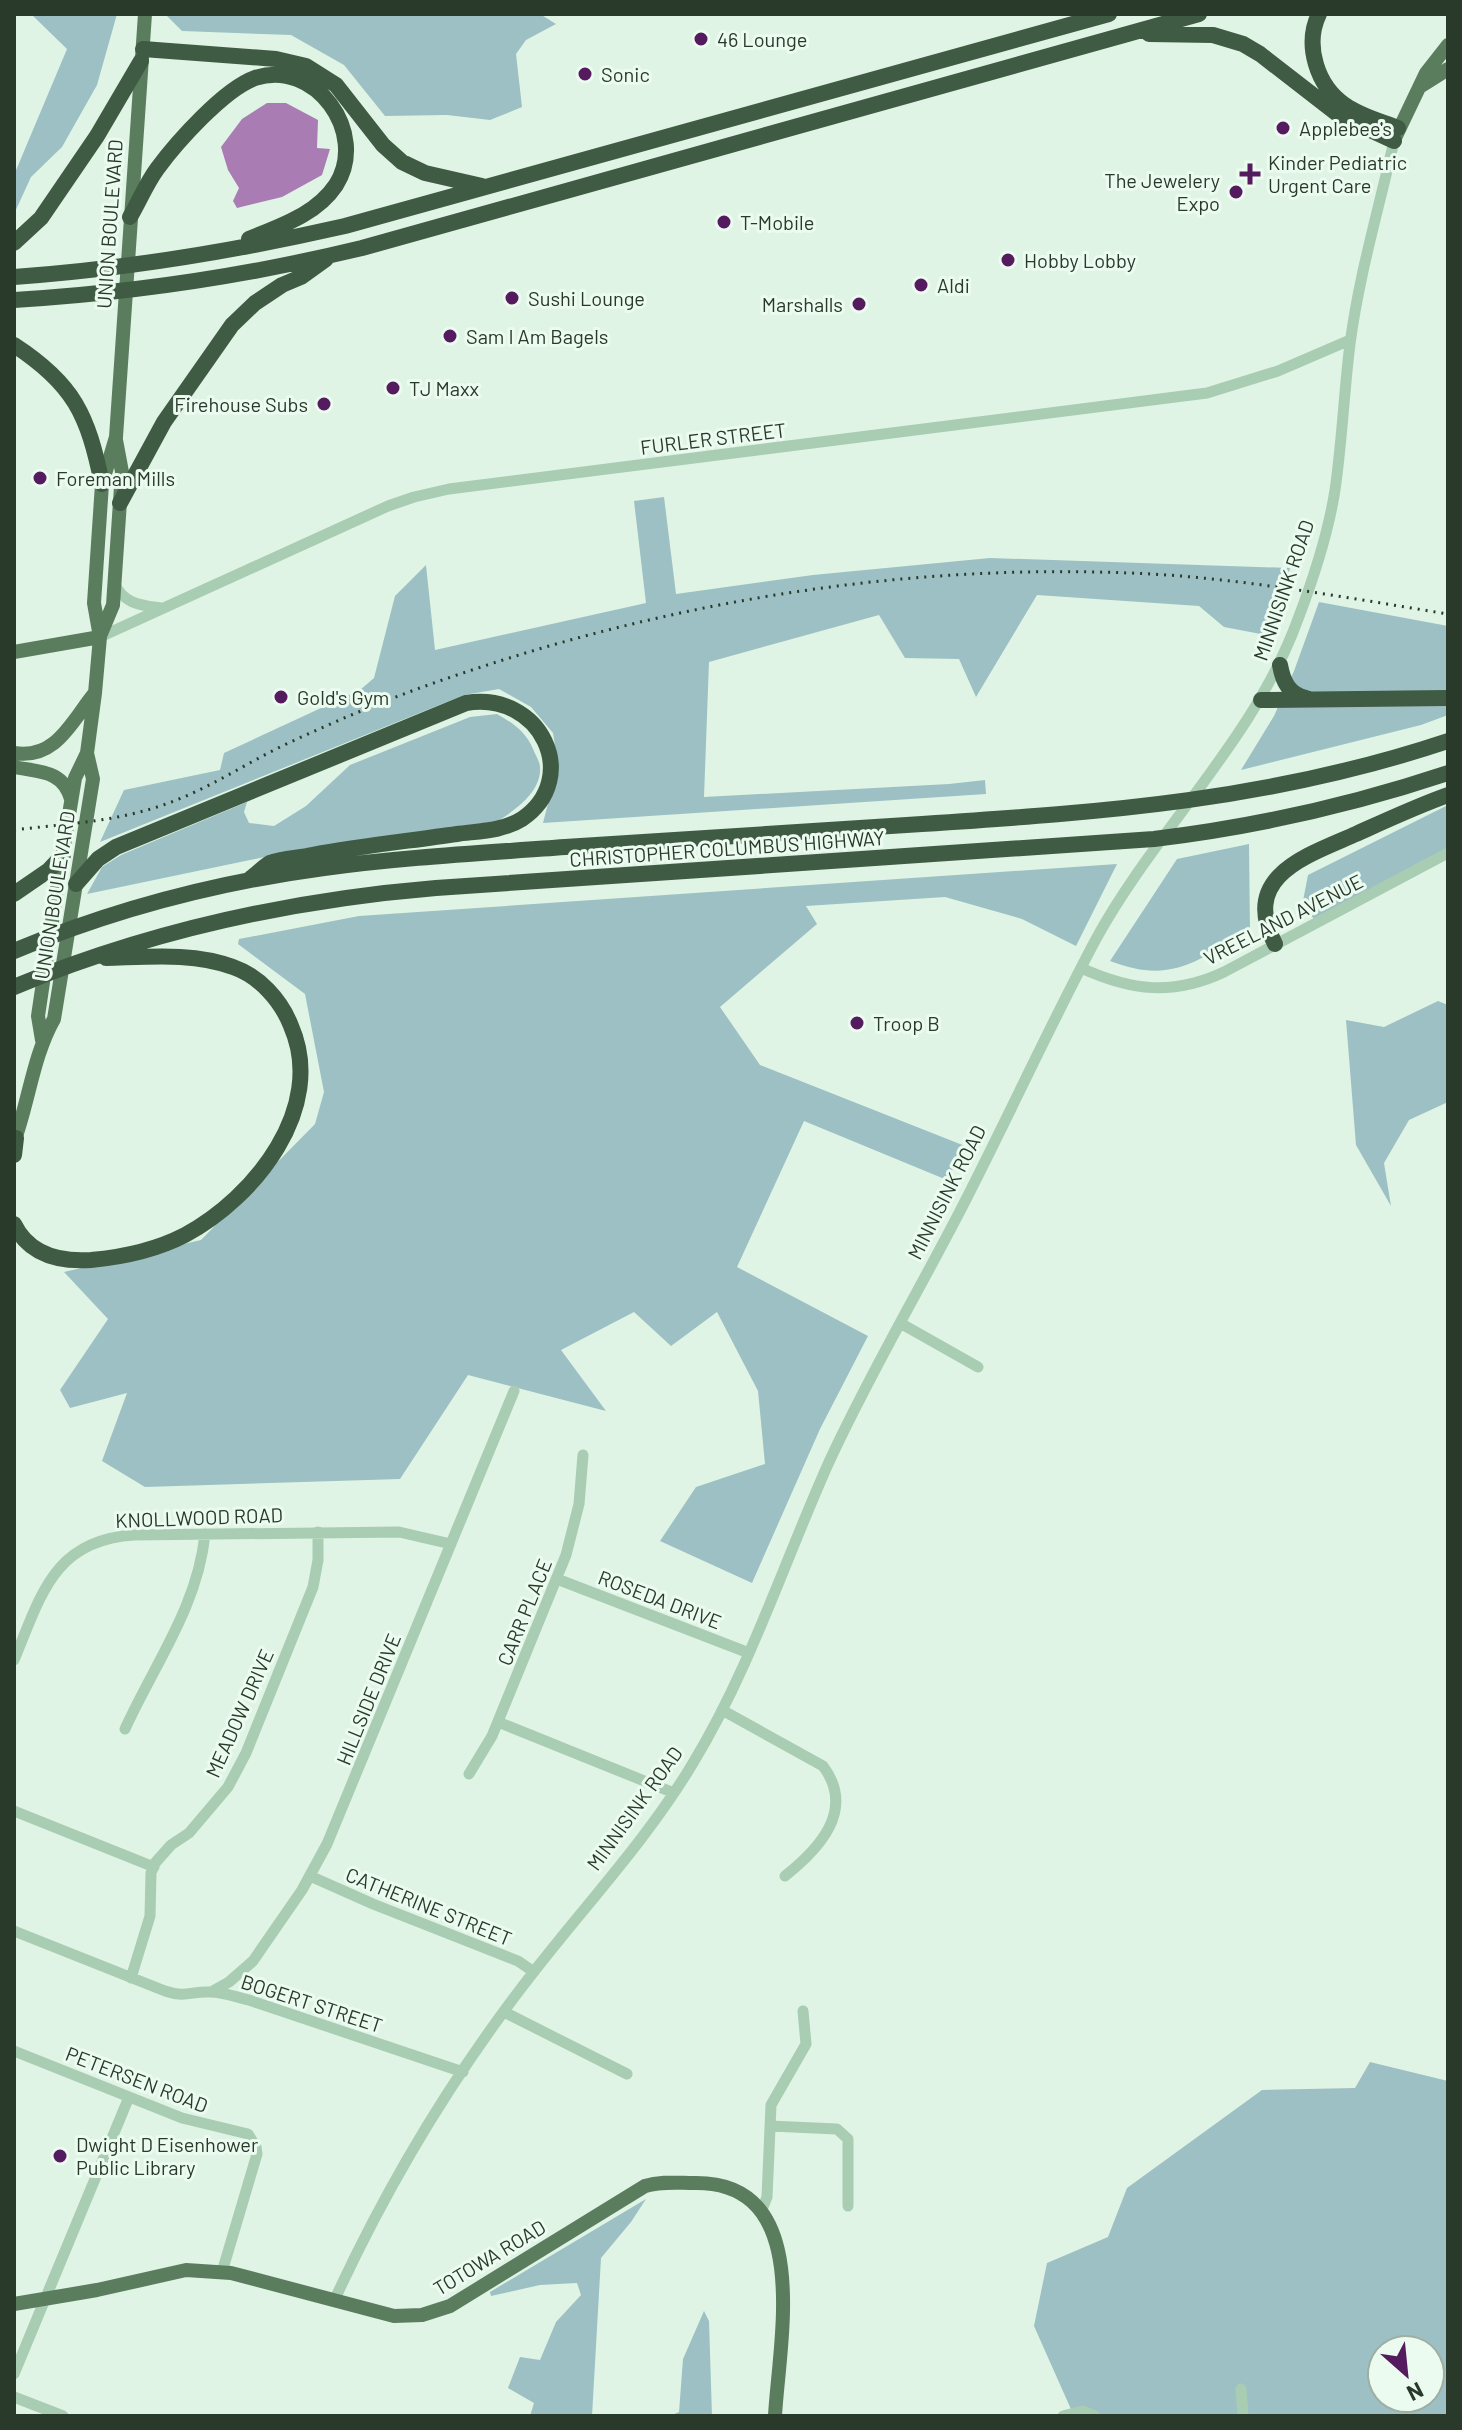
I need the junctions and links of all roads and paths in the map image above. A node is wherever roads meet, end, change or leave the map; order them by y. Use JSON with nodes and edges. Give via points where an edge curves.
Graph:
{"nodes":[{"id":1,"x":145,"y":14,"type":"edge"},
{"id":2,"x":1084,"y":14,"type":"edge"},
{"id":3,"x":1109,"y":14,"type":"edge"},
{"id":4,"x":1199,"y":14,"type":"edge"},
{"id":5,"x":1319,"y":14,"type":"edge"},
{"id":6,"x":1055,"y":29,"type":"junction"},
{"id":7,"x":1127,"y":35,"type":"junction"},
{"id":8,"x":1448,"y":45,"type":"edge"},
{"id":9,"x":142,"y":55,"type":"junction"},
{"id":10,"x":1448,"y":69,"type":"edge"},
{"id":11,"x":1418,"y":89,"type":"junction"},
{"id":12,"x":1396,"y":134,"type":"junction"},
{"id":13,"x":486,"y":187,"type":"junction"},
{"id":14,"x":130,"y":217,"type":"junction"},
{"id":15,"x":14,"y":243,"type":"edge"},
{"id":16,"x":219,"y":252,"type":"junction"},
{"id":17,"x":329,"y":256,"type":"junction"},
{"id":18,"x":14,"y":277,"type":"edge"},
{"id":19,"x":14,"y":300,"type":"edge"},
{"id":20,"x":1350,"y":340,"type":"junction"},
{"id":21,"x":14,"y":345,"type":"edge"},
{"id":22,"x":116,"y":437,"type":"junction"},
{"id":23,"x":102,"y":484,"type":"junction"},
{"id":24,"x":120,"y":503,"type":"junction"},
{"id":25,"x":114,"y":583,"type":"junction"},
{"id":26,"x":162,"y":608,"type":"junction"},
{"id":27,"x":100,"y":637,"type":"junction"},
{"id":28,"x":14,"y":652,"type":"edge"},
{"id":29,"x":1280,"y":665,"type":"junction"},
{"id":30,"x":95,"y":693,"type":"junction"},
{"id":31,"x":1448,"y":698,"type":"edge"},
{"id":32,"x":1316,"y":699,"type":"junction"},
{"id":33,"x":1261,"y":700,"type":"junction"},
{"id":34,"x":1448,"y":741,"type":"edge"},
{"id":35,"x":14,"y":753,"type":"edge"},
{"id":36,"x":87,"y":753,"type":"junction"},
{"id":37,"x":14,"y":767,"type":"edge"},
{"id":38,"x":1448,"y":773,"type":"edge"},
{"id":39,"x":1448,"y":795,"type":"edge"},
{"id":40,"x":71,"y":808,"type":"junction"},
{"id":41,"x":1448,"y":853,"type":"edge"},
{"id":42,"x":63,"y":855,"type":"junction"},
{"id":43,"x":246,"y":881,"type":"junction"},
{"id":44,"x":75,"y":888,"type":"junction"},
{"id":45,"x":14,"y":894,"type":"edge"},
{"id":46,"x":1275,"y":944,"type":"junction"},
{"id":47,"x":14,"y":951,"type":"edge"},
{"id":48,"x":91,"y":958,"type":"junction"},
{"id":49,"x":1081,"y":968,"type":"junction"},
{"id":50,"x":14,"y":987,"type":"edge"},
{"id":51,"x":42,"y":1040,"type":"junction"},
{"id":52,"x":15,"y":1140,"type":"edge"},
{"id":53,"x":14,"y":1155,"type":"edge"},
{"id":54,"x":14,"y":1224,"type":"edge"},
{"id":55,"x":900,"y":1323,"type":"junction"},
{"id":56,"x":978,"y":1367,"type":"dead end"},
{"id":57,"x":514,"y":1391,"type":"dead end"},
{"id":58,"x":583,"y":1455,"type":"dead end"},
{"id":59,"x":318,"y":1532,"type":"junction"},
{"id":60,"x":205,"y":1534,"type":"junction"},
{"id":61,"x":451,"y":1544,"type":"junction"},
{"id":62,"x":557,"y":1579,"type":"junction"},
{"id":63,"x":749,"y":1653,"type":"junction"},
{"id":64,"x":14,"y":1660,"type":"edge"},
{"id":65,"x":722,"y":1710,"type":"junction"},
{"id":66,"x":498,"y":1722,"type":"junction"},
{"id":67,"x":125,"y":1729,"type":"dead end"},
{"id":68,"x":469,"y":1774,"type":"dead end"},
{"id":69,"x":674,"y":1793,"type":"junction"},
{"id":70,"x":14,"y":1811,"type":"edge"},
{"id":71,"x":154,"y":1867,"type":"junction"},
{"id":72,"x":310,"y":1876,"type":"junction"},
{"id":73,"x":785,"y":1876,"type":"dead end"},
{"id":74,"x":14,"y":1931,"type":"edge"},
{"id":75,"x":534,"y":1972,"type":"junction"},
{"id":76,"x":131,"y":1978,"type":"junction"},
{"id":77,"x":211,"y":1992,"type":"junction"},
{"id":78,"x":803,"y":2011,"type":"dead end"},
{"id":79,"x":504,"y":2012,"type":"junction"},
{"id":80,"x":14,"y":2051,"type":"edge"},
{"id":81,"x":463,"y":2072,"type":"junction"},
{"id":82,"x":627,"y":2074,"type":"dead end"},
{"id":83,"x":129,"y":2097,"type":"junction"},
{"id":84,"x":770,"y":2126,"type":"junction"},
{"id":85,"x":848,"y":2206,"type":"dead end"},
{"id":86,"x":761,"y":2212,"type":"junction"},
{"id":87,"x":222,"y":2272,"type":"junction"},
{"id":88,"x":45,"y":2299,"type":"junction"},
{"id":89,"x":334,"y":2301,"type":"junction"},
{"id":90,"x":14,"y":2304,"type":"edge"},
{"id":91,"x":14,"y":2374,"type":"edge"},
{"id":92,"x":1241,"y":2389,"type":"dead end"},
{"id":93,"x":14,"y":2397,"type":"edge"},
{"id":94,"x":63,"y":2416,"type":"edge"},
{"id":95,"x":775,"y":2416,"type":"edge"},
{"id":96,"x":1063,"y":2416,"type":"edge"},
{"id":97,"x":1095,"y":2416,"type":"edge"},
{"id":98,"x":1243,"y":2416,"type":"edge"}],
"edges":[{"from":1,"to":9,"type":"main road","name":"UNION BOULEVARD"},
{"from":2,"to":6,"type":"highway"},
{"from":3,"to":6,"type":"highway"},
{"from":4,"to":7,"type":"highway"},
{"from":5,"to":12,"type":"highway","via":[[1312,47],[1329,90]]},
{"from":6,"to":13,"type":"highway"},
{"from":7,"to":12,"type":"highway","via":[[1213,35],[1243,44],[1340,116]]},
{"from":7,"to":17,"type":"highway"},
{"from":8,"to":11,"type":"main road","name":"MINNISINK ROAD"},
{"from":9,"to":13,"type":"highway","via":[[276,59],[306,66],[336,85],[402,162]]},
{"from":9,"to":14,"type":"main road","name":"UNION BOULEVARD"},
{"from":9,"to":15,"type":"highway","via":[[97,136],[41,218]]},
{"from":10,"to":11,"type":"main road"},
{"from":11,"to":12,"type":"main road","name":"MINNISINK ROAD"},
{"from":12,"to":20,"type":"street","name":"MINNISINK ROAD"},
{"from":13,"to":16,"type":"highway","via":[[345,226]]},
{"from":14,"to":16,"type":"highway","via":[[170,153],[232,90],[266,76],[289,77],[310,86],[341,120],[346,155],[336,184],[308,213]]},
{"from":14,"to":22,"type":"main road","name":"UNION BOULEVARD"},
{"from":16,"to":18,"type":"highway"},
{"from":17,"to":19,"type":"highway","via":[[165,287]]},
{"from":17,"to":24,"type":"highway","via":[[261,298],[232,325],[164,422]]},
{"from":20,"to":26,"type":"street","name":"FURLER STREET","via":[[1278,371],[1207,393],[449,489],[357,519]]},
{"from":20,"to":29,"type":"street","name":"MINNISINK ROAD","via":[[1335,493],[1316,568]]},
{"from":21,"to":23,"type":"highway","via":[[46,367],[72,397],[90,431]]},
{"from":22,"to":23,"type":"main road","name":"UNION BOULEVARD"},
{"from":22,"to":24,"type":"main road","name":"UNION BOULEVARD"},
{"from":23,"to":27,"type":"main road","name":"UNION BOULEVARD","via":[[94,603]]},
{"from":24,"to":25,"type":"main road","name":"UNION BOULEVARD"},
{"from":25,"to":26,"type":"street","via":[[129,602]]},
{"from":25,"to":27,"type":"main road","name":"UNION BOULEVARD","via":[[113,605]]},
{"from":26,"to":27,"type":"street","name":"FURLER STREET"},
{"from":27,"to":28,"type":"main road"},
{"from":27,"to":30,"type":"main road","name":"UNION BOULEVARD"},
{"from":29,"to":32,"type":"highway","via":[[1292,692]]},
{"from":29,"to":33,"type":"street","name":"MINNISINK ROAD"},
{"from":30,"to":35,"type":"main road","via":[[57,742],[38,752]]},
{"from":30,"to":36,"type":"main road","name":"UNION BOULEVARD"},
{"from":31,"to":32,"type":"highway"},
{"from":32,"to":33,"type":"highway"},
{"from":33,"to":49,"type":"street","name":"MINNISINK ROAD","via":[[1113,911]]},
{"from":34,"to":43,"type":"highway","name":"CHRISTOPHER COLUMBUS HIGHWAY","via":[[1324,777],[1168,805],[431,856]]},
{"from":36,"to":40,"type":"main road","name":"UNION BOULEVARD","via":[[75,778]]},
{"from":36,"to":44,"type":"main road","name":"UNION BOULEVARD","via":[[93,779]]},
{"from":37,"to":40,"type":"main road","via":[[54,774],[66,786]]},
{"from":38,"to":48,"type":"highway","name":"CHRISTOPHER COLUMBUS HIGHWAY","via":[[1331,807],[1204,833],[1097,845],[370,894],[237,916]]},
{"from":39,"to":46,"type":"highway","via":[[1313,853],[1283,872],[1264,907]]},
{"from":40,"to":42,"type":"main road","name":"UNION BOULEVARD"},
{"from":41,"to":46,"type":"street","name":"VREELAND AVENUE"},
{"from":42,"to":45,"type":"highway"},
{"from":42,"to":51,"type":"main road","name":"UNION BOULEVARD","via":[[38,1016]]},
{"from":43,"to":44,"type":"highway","via":[[271,863],[515,823],[535,807],[547,786],[549,761],[543,737],[529,718],[507,705],[466,703],[116,847],[98,859]]},
{"from":43,"to":47,"type":"highway","name":"CHRISTOPHER COLUMBUS HIGHWAY","via":[[117,914]]},
{"from":44,"to":51,"type":"main road","name":"UNION BOULEVARD","via":[[54,1019]]},
{"from":46,"to":49,"type":"street","name":"VREELAND AVENUE","via":[[1213,977],[1174,987],[1123,985]]},
{"from":48,"to":50,"type":"highway","name":"CHRISTOPHER COLUMBUS HIGHWAY"},
{"from":48,"to":54,"type":"highway","via":[[204,959],[257,981],[276,1000],[295,1036],[301,1078],[295,1108],[248,1186],[203,1224],[165,1244],[105,1259],[57,1258],[29,1245]]},
{"from":49,"to":55,"type":"street","name":"MINNISINK ROAD"},
{"from":51,"to":52,"type":"main road","name":"UNION BOULEVARD"},
{"from":52,"to":53,"type":"highway"},
{"from":55,"to":56,"type":"street"},
{"from":55,"to":63,"type":"street","name":"MINNISINK ROAD","via":[[833,1453]]},
{"from":57,"to":61,"type":"street","name":"HILLSIDE DRIVE"},
{"from":58,"to":62,"type":"street","name":"CARR PLACE","via":[[576,1522]]},
{"from":59,"to":60,"type":"street","name":"KNOLLWOOD ROAD"},
{"from":59,"to":61,"type":"street","name":"KNOLLWOOD ROAD","via":[[399,1532]]},
{"from":59,"to":71,"type":"street","name":"MEADOW DRIVE","via":[[313,1587],[246,1753],[204,1817],[161,1854]]},
{"from":60,"to":64,"type":"street","name":"KNOLLWOOD ROAD","via":[[112,1537],[79,1550],[46,1586]]},
{"from":60,"to":67,"type":"street","via":[[184,1614]]},
{"from":61,"to":72,"type":"street","name":"HILLSIDE DRIVE"},
{"from":62,"to":63,"type":"street","name":"ROSEDA DRIVE"},
{"from":62,"to":66,"type":"street","name":"CARR PLACE"},
{"from":63,"to":65,"type":"street","name":"MINNISINK ROAD"},
{"from":65,"to":69,"type":"street","name":"MINNISINK ROAD"},
{"from":65,"to":73,"type":"street","via":[[823,1766],[832,1781],[837,1798],[829,1825],[816,1848]]},
{"from":66,"to":68,"type":"street","name":"CARR PLACE"},
{"from":66,"to":69,"type":"street"},
{"from":69,"to":75,"type":"street","name":"MINNISINK ROAD"},
{"from":70,"to":71,"type":"street"},
{"from":71,"to":76,"type":"street","via":[[150,1916]]},
{"from":72,"to":75,"type":"street","name":"CATHERINE STREET"},
{"from":72,"to":77,"type":"street","name":"HILLSIDE DRIVE","via":[[253,1961]]},
{"from":74,"to":76,"type":"street","name":"BOGERT STREET"},
{"from":75,"to":79,"type":"street","name":"MINNISINK ROAD"},
{"from":76,"to":77,"type":"street","name":"BOGERT STREET","via":[[175,1995]]},
{"from":77,"to":81,"type":"street","name":"BOGERT STREET"},
{"from":78,"to":84,"type":"street","via":[[806,2044],[771,2105]]},
{"from":79,"to":81,"type":"street","name":"MINNISINK ROAD"},
{"from":79,"to":82,"type":"street"},
{"from":80,"to":83,"type":"street","name":"PETERSEN ROAD"},
{"from":81,"to":89,"type":"street","name":"MINNISINK ROAD","via":[[394,2181]]},
{"from":83,"to":87,"type":"street","name":"PETERSEN ROAD","via":[[196,2123],[241,2131],[253,2140],[257,2154]]},
{"from":83,"to":88,"type":"street"},
{"from":84,"to":85,"type":"street","via":[[843,2132],[848,2139]]},
{"from":84,"to":86,"type":"street","via":[[767,2197]]},
{"from":86,"to":89,"type":"main road","name":"TOTOWA ROAD","via":[[744,2196],[720,2185],[654,2183],[432,2313],[394,2316]]},
{"from":86,"to":95,"type":"main road","name":"TOTOWA ROAD","via":[[777,2244],[783,2281]]},
{"from":87,"to":88,"type":"main road","name":"TOTOWA ROAD","via":[[186,2270]]},
{"from":87,"to":89,"type":"main road","name":"TOTOWA ROAD"},
{"from":88,"to":90,"type":"main road","name":"TOTOWA ROAD"},
{"from":88,"to":91,"type":"street"},
{"from":92,"to":98,"type":"street"},
{"from":93,"to":94,"type":"street"},
{"from":96,"to":97,"type":"street","via":[[1082,2411]]}]}
